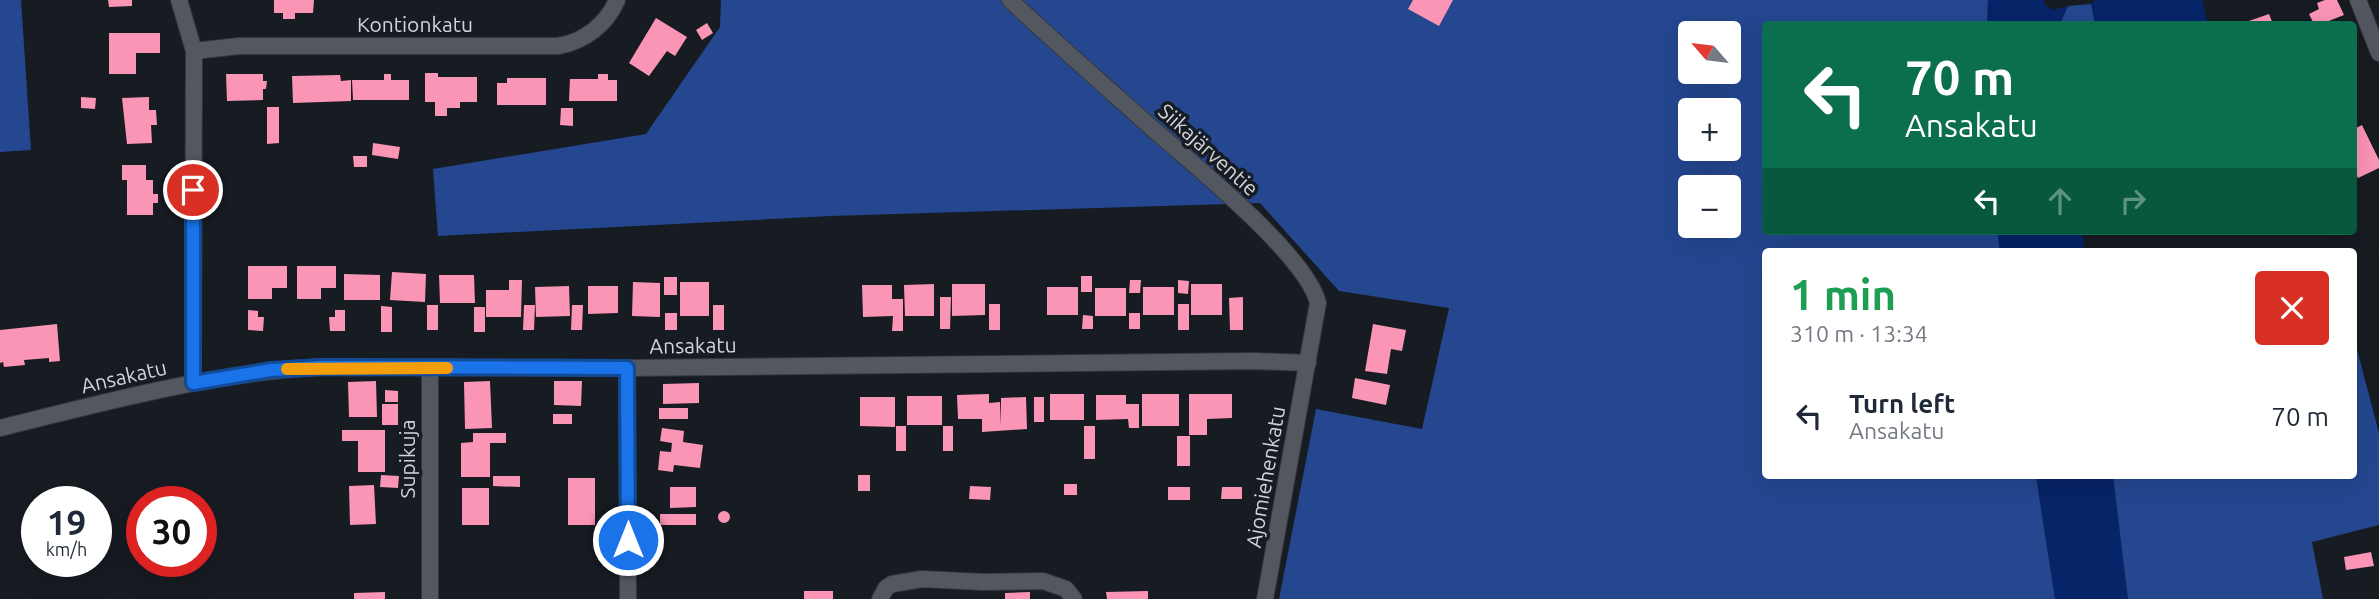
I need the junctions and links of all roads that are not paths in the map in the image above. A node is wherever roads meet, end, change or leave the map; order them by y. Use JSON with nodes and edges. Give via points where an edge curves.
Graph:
{"nodes":[{"id":1,"x":178,"y":0,"type":"edge"},
{"id":2,"x":618,"y":0,"type":"edge"},
{"id":3,"x":1010,"y":0,"type":"edge"},
{"id":4,"x":2358,"y":0,"type":"edge"},
{"id":5,"x":194,"y":51,"type":"junction"},
{"id":6,"x":2379,"y":52,"type":"edge"},
{"id":7,"x":1308,"y":363,"type":"junction"},
{"id":8,"x":430,"y":368,"type":"junction"},
{"id":9,"x":627,"y":368,"type":"junction"},
{"id":10,"x":193,"y":383,"type":"junction"},
{"id":11,"x":0,"y":428,"type":"edge"},
{"id":12,"x":1074,"y":598,"type":"edge"},
{"id":13,"x":430,"y":599,"type":"edge"},
{"id":14,"x":628,"y":599,"type":"edge"},
{"id":15,"x":880,"y":599,"type":"edge"},
{"id":16,"x":1265,"y":599,"type":"edge"}],
"edges":[{"from":1,"to":5,"type":"street"},
{"from":2,"to":5,"type":"street","name":"Kontionkatu","via":[[594,30],[558,46],[239,46]]},
{"from":3,"to":7,"type":"street","name":"Siikajärventie","via":[[1276,242],[1314,290],[1318,303]]},
{"from":4,"to":6,"type":"street"},
{"from":5,"to":10,"type":"street"},
{"from":7,"to":9,"type":"street","name":"Ansakatu"},
{"from":7,"to":16,"type":"street","name":"Ajomiehenkatu"},
{"from":8,"to":9,"type":"street","name":"Ansakatu"},
{"from":8,"to":10,"type":"street","name":"Ansakatu","via":[[271,370]]},
{"from":8,"to":13,"type":"street","name":"Supikuja"},
{"from":9,"to":14,"type":"street"},
{"from":10,"to":11,"type":"street","name":"Ansakatu"},
{"from":12,"to":15,"type":"street","via":[[1066,589],[1043,581],[922,579],[892,584]]}]}
